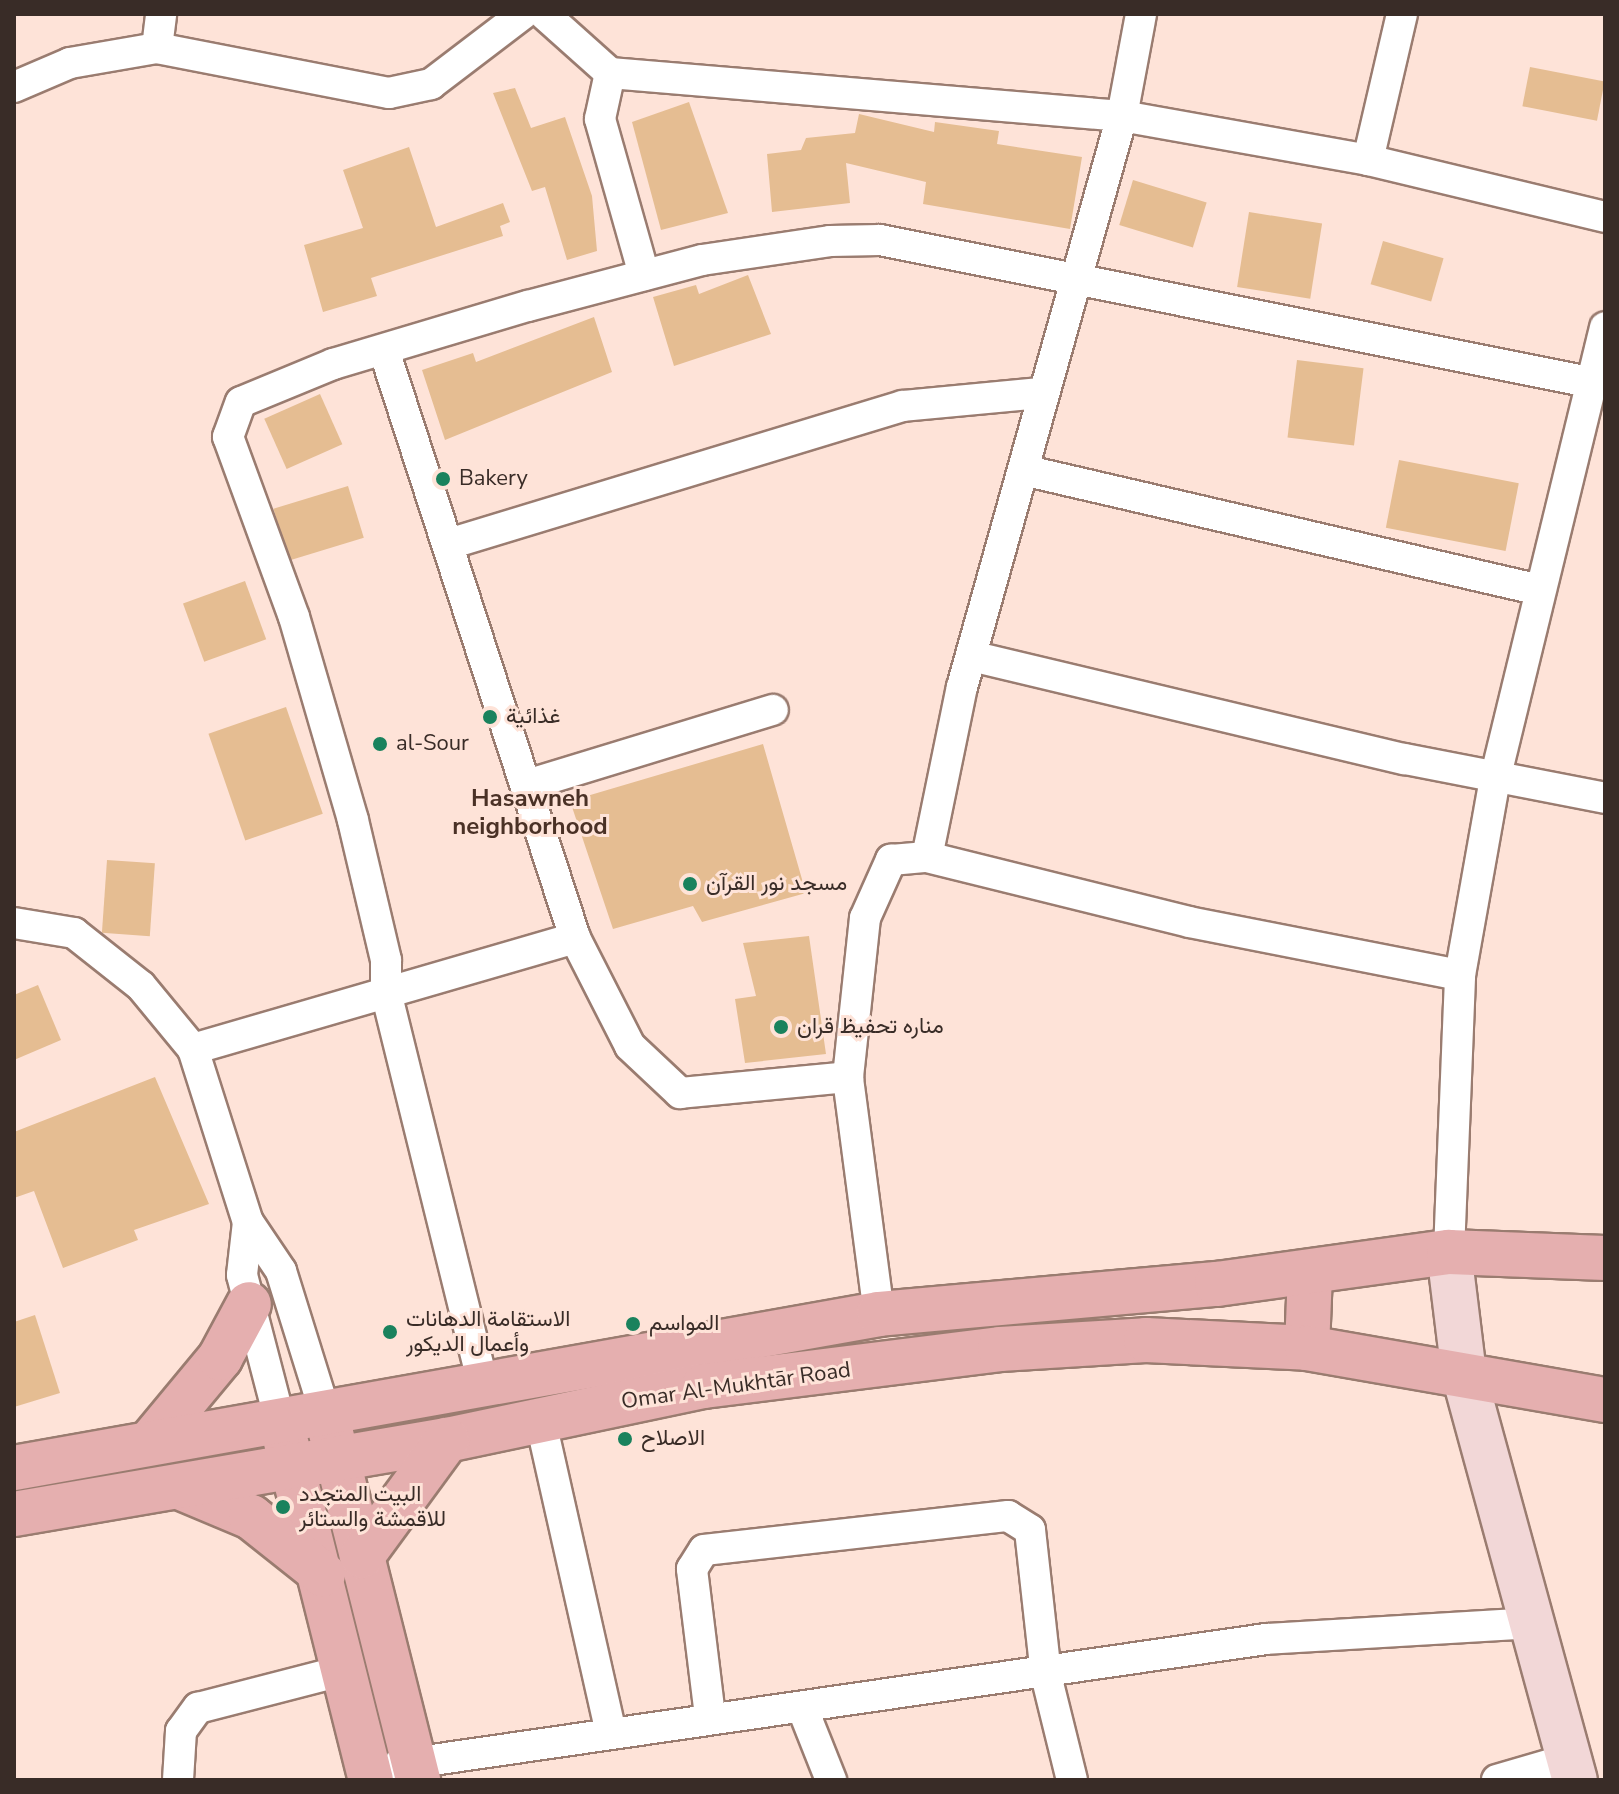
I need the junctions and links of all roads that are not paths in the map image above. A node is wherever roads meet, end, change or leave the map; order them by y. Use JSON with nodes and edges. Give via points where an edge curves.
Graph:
{"nodes":[{"id":1,"x":161,"y":14,"type":"edge"},
{"id":2,"x":523,"y":14,"type":"edge"},
{"id":3,"x":544,"y":14,"type":"edge"},
{"id":4,"x":1141,"y":14,"type":"edge"},
{"id":5,"x":1402,"y":14,"type":"edge"},
{"id":6,"x":157,"y":48,"type":"junction"},
{"id":7,"x":610,"y":73,"type":"junction"},
{"id":8,"x":14,"y":87,"type":"edge"},
{"id":9,"x":1122,"y":116,"type":"junction"},
{"id":10,"x":1368,"y":160,"type":"junction"},
{"id":11,"x":1605,"y":217,"type":"edge"},
{"id":12,"x":644,"y":275,"type":"junction"},
{"id":13,"x":1076,"y":279,"type":"junction"},
{"id":14,"x":1605,"y":327,"type":"edge"},
{"id":15,"x":384,"y":350,"type":"junction"},
{"id":16,"x":1589,"y":382,"type":"junction"},
{"id":17,"x":1041,"y":393,"type":"junction"},
{"id":18,"x":1023,"y":470,"type":"junction"},
{"id":19,"x":452,"y":543,"type":"junction"},
{"id":20,"x":1540,"y":590,"type":"junction"},
{"id":21,"x":971,"y":656,"type":"junction"},
{"id":22,"x":773,"y":710,"type":"dead end"},
{"id":23,"x":1495,"y":779,"type":"junction"},
{"id":24,"x":527,"y":785,"type":"junction"},
{"id":25,"x":1605,"y":798,"type":"edge"},
{"id":26,"x":927,"y":857,"type":"junction"},
{"id":27,"x":14,"y":923,"type":"edge"},
{"id":28,"x":575,"y":938,"type":"junction"},
{"id":29,"x":1460,"y":975,"type":"junction"},
{"id":30,"x":386,"y":991,"type":"junction"},
{"id":31,"x":193,"y":1049,"type":"junction"},
{"id":32,"x":848,"y":1077,"type":"junction"},
{"id":33,"x":248,"y":1222,"type":"junction"},
{"id":34,"x":1449,"y":1252,"type":"junction"},
{"id":35,"x":1605,"y":1258,"type":"edge"},
{"id":36,"x":1310,"y":1273,"type":"junction"},
{"id":37,"x":249,"y":1304,"type":"junction"},
{"id":38,"x":879,"y":1314,"type":"junction"},
{"id":39,"x":1307,"y":1348,"type":"junction"},
{"id":40,"x":1464,"y":1375,"type":"junction"},
{"id":41,"x":483,"y":1384,"type":"junction"},
{"id":42,"x":1605,"y":1400,"type":"edge"},
{"id":43,"x":324,"y":1409,"type":"junction"},
{"id":44,"x":279,"y":1417,"type":"junction"},
{"id":45,"x":540,"y":1418,"type":"junction"},
{"id":46,"x":152,"y":1440,"type":"junction"},
{"id":47,"x":447,"y":1440,"type":"junction"},
{"id":48,"x":338,"y":1459,"type":"junction"},
{"id":49,"x":293,"y":1467,"type":"junction"},
{"id":50,"x":14,"y":1468,"type":"edge"},
{"id":51,"x":184,"y":1489,"type":"junction"},
{"id":52,"x":14,"y":1514,"type":"edge"},
{"id":53,"x":362,"y":1556,"type":"junction"},
{"id":54,"x":323,"y":1574,"type":"junction"},
{"id":55,"x":1532,"y":1623,"type":"junction"},
{"id":56,"x":345,"y":1670,"type":"junction"},
{"id":57,"x":1046,"y":1675,"type":"junction"},
{"id":58,"x":802,"y":1707,"type":"junction"},
{"id":59,"x":710,"y":1716,"type":"junction"},
{"id":60,"x":611,"y":1732,"type":"junction"},
{"id":61,"x":1572,"y":1770,"type":"edge"},
{"id":62,"x":416,"y":1771,"type":"edge"},
{"id":63,"x":369,"y":1774,"type":"edge"},
{"id":64,"x":178,"y":1780,"type":"edge"},
{"id":65,"x":831,"y":1780,"type":"edge"},
{"id":66,"x":1072,"y":1780,"type":"edge"},
{"id":67,"x":1497,"y":1780,"type":"edge"}],
"edges":[{"from":1,"to":6,"type":"street"},
{"from":2,"to":6,"type":"street","via":[[431,84],[389,93]]},
{"from":3,"to":7,"type":"street"},
{"from":4,"to":9,"type":"street"},
{"from":5,"to":10,"type":"street"},
{"from":6,"to":8,"type":"street","via":[[70,63]]},
{"from":7,"to":9,"type":"street"},
{"from":7,"to":12,"type":"street","via":[[600,119]]},
{"from":9,"to":10,"type":"street"},
{"from":9,"to":13,"type":"street"},
{"from":10,"to":11,"type":"street"},
{"from":12,"to":13,"type":"street","via":[[781,244],[880,240]]},
{"from":12,"to":15,"type":"street"},
{"from":13,"to":16,"type":"street"},
{"from":13,"to":17,"type":"street"},
{"from":14,"to":16,"type":"street"},
{"from":15,"to":19,"type":"street"},
{"from":15,"to":30,"type":"street","via":[[261,389],[231,417],[228,437],[294,617],[353,820],[386,960]]},
{"from":16,"to":20,"type":"street"},
{"from":17,"to":18,"type":"street"},
{"from":17,"to":19,"type":"street","via":[[903,406]]},
{"from":18,"to":20,"type":"street"},
{"from":18,"to":21,"type":"street"},
{"from":19,"to":24,"type":"street"},
{"from":20,"to":23,"type":"street"},
{"from":21,"to":23,"type":"street"},
{"from":21,"to":26,"type":"street"},
{"from":22,"to":24,"type":"street"},
{"from":23,"to":25,"type":"street"},
{"from":23,"to":29,"type":"street"},
{"from":24,"to":28,"type":"street"},
{"from":26,"to":29,"type":"street","via":[[1189,922]]},
{"from":26,"to":32,"type":"street","via":[[891,860],[875,883]]},
{"from":27,"to":31,"type":"street","via":[[74,933],[141,986]]},
{"from":28,"to":30,"type":"street"},
{"from":28,"to":32,"type":"street","via":[[630,1046],[680,1093]]},
{"from":29,"to":34,"type":"street"},
{"from":30,"to":31,"type":"street"},
{"from":30,"to":41,"type":"street"},
{"from":31,"to":33,"type":"street"},
{"from":32,"to":38,"type":"street"},
{"from":33,"to":37,"type":"street","via":[[242,1275]]},
{"from":33,"to":43,"type":"street","via":[[281,1271]]},
{"from":34,"to":35,"type":"main road","name":"Omar Al-Mukhtār Road"},
{"from":34,"to":36,"type":"main road","name":"Omar Al-Mukhtār Road"},
{"from":34,"to":40,"type":"main road"},
{"from":36,"to":38,"type":"main road","name":"Omar Al-Mukhtār Road"},
{"from":36,"to":39,"type":"main road"},
{"from":37,"to":44,"type":"street"},
{"from":37,"to":46,"type":"main road","via":[[220,1358]]},
{"from":38,"to":41,"type":"main road","name":"Omar Al-Mukhtār Road"},
{"from":39,"to":40,"type":"main road","name":"Omar Al-Mukhtār Road"},
{"from":39,"to":45,"type":"main road","name":"Omar Al-Mukhtār Road","via":[[1146,1340],[1000,1349],[704,1386]]},
{"from":40,"to":42,"type":"main road","name":"Omar Al-Mukhtār Road"},
{"from":40,"to":55,"type":"main road","via":[[1497,1475]]},
{"from":41,"to":43,"type":"main road","name":"Omar Al-Mukhtār Road"},
{"from":43,"to":44,"type":"main road","name":"Omar Al-Mukhtār Road"},
{"from":43,"to":48,"type":"main road"},
{"from":44,"to":46,"type":"main road","name":"Omar Al-Mukhtār Road"},
{"from":44,"to":49,"type":"main road"},
{"from":45,"to":47,"type":"main road","name":"Omar Al-Mukhtār Road"},
{"from":45,"to":60,"type":"street"},
{"from":46,"to":50,"type":"main road","name":"Omar Al-Mukhtār Road"},
{"from":47,"to":48,"type":"main road","name":"Omar Al-Mukhtār Road"},
{"from":47,"to":53,"type":"main road"},
{"from":48,"to":49,"type":"main road","name":"Omar Al-Mukhtār Road"},
{"from":48,"to":53,"type":"main road"},
{"from":49,"to":51,"type":"main road","name":"Omar Al-Mukhtār Road"},
{"from":49,"to":54,"type":"main road"},
{"from":51,"to":52,"type":"main road","name":"Omar Al-Mukhtār Road"},
{"from":51,"to":54,"type":"main road","via":[[251,1517]]},
{"from":53,"to":62,"type":"main road"},
{"from":54,"to":56,"type":"main road"},
{"from":55,"to":57,"type":"street","via":[[1266,1639]]},
{"from":55,"to":61,"type":"main road"},
{"from":56,"to":63,"type":"main road"},
{"from":56,"to":64,"type":"street","via":[[198,1708],[181,1731]]},
{"from":57,"to":58,"type":"street"},
{"from":57,"to":59,"type":"street","via":[[1030,1530],[1022,1520],[1008,1516],[704,1550],[692,1569]]},
{"from":57,"to":66,"type":"street"},
{"from":58,"to":59,"type":"street"},
{"from":58,"to":65,"type":"street"},
{"from":59,"to":60,"type":"street"},
{"from":60,"to":62,"type":"street"},
{"from":61,"to":67,"type":"street"},
{"from":62,"to":63,"type":"street"}]}
